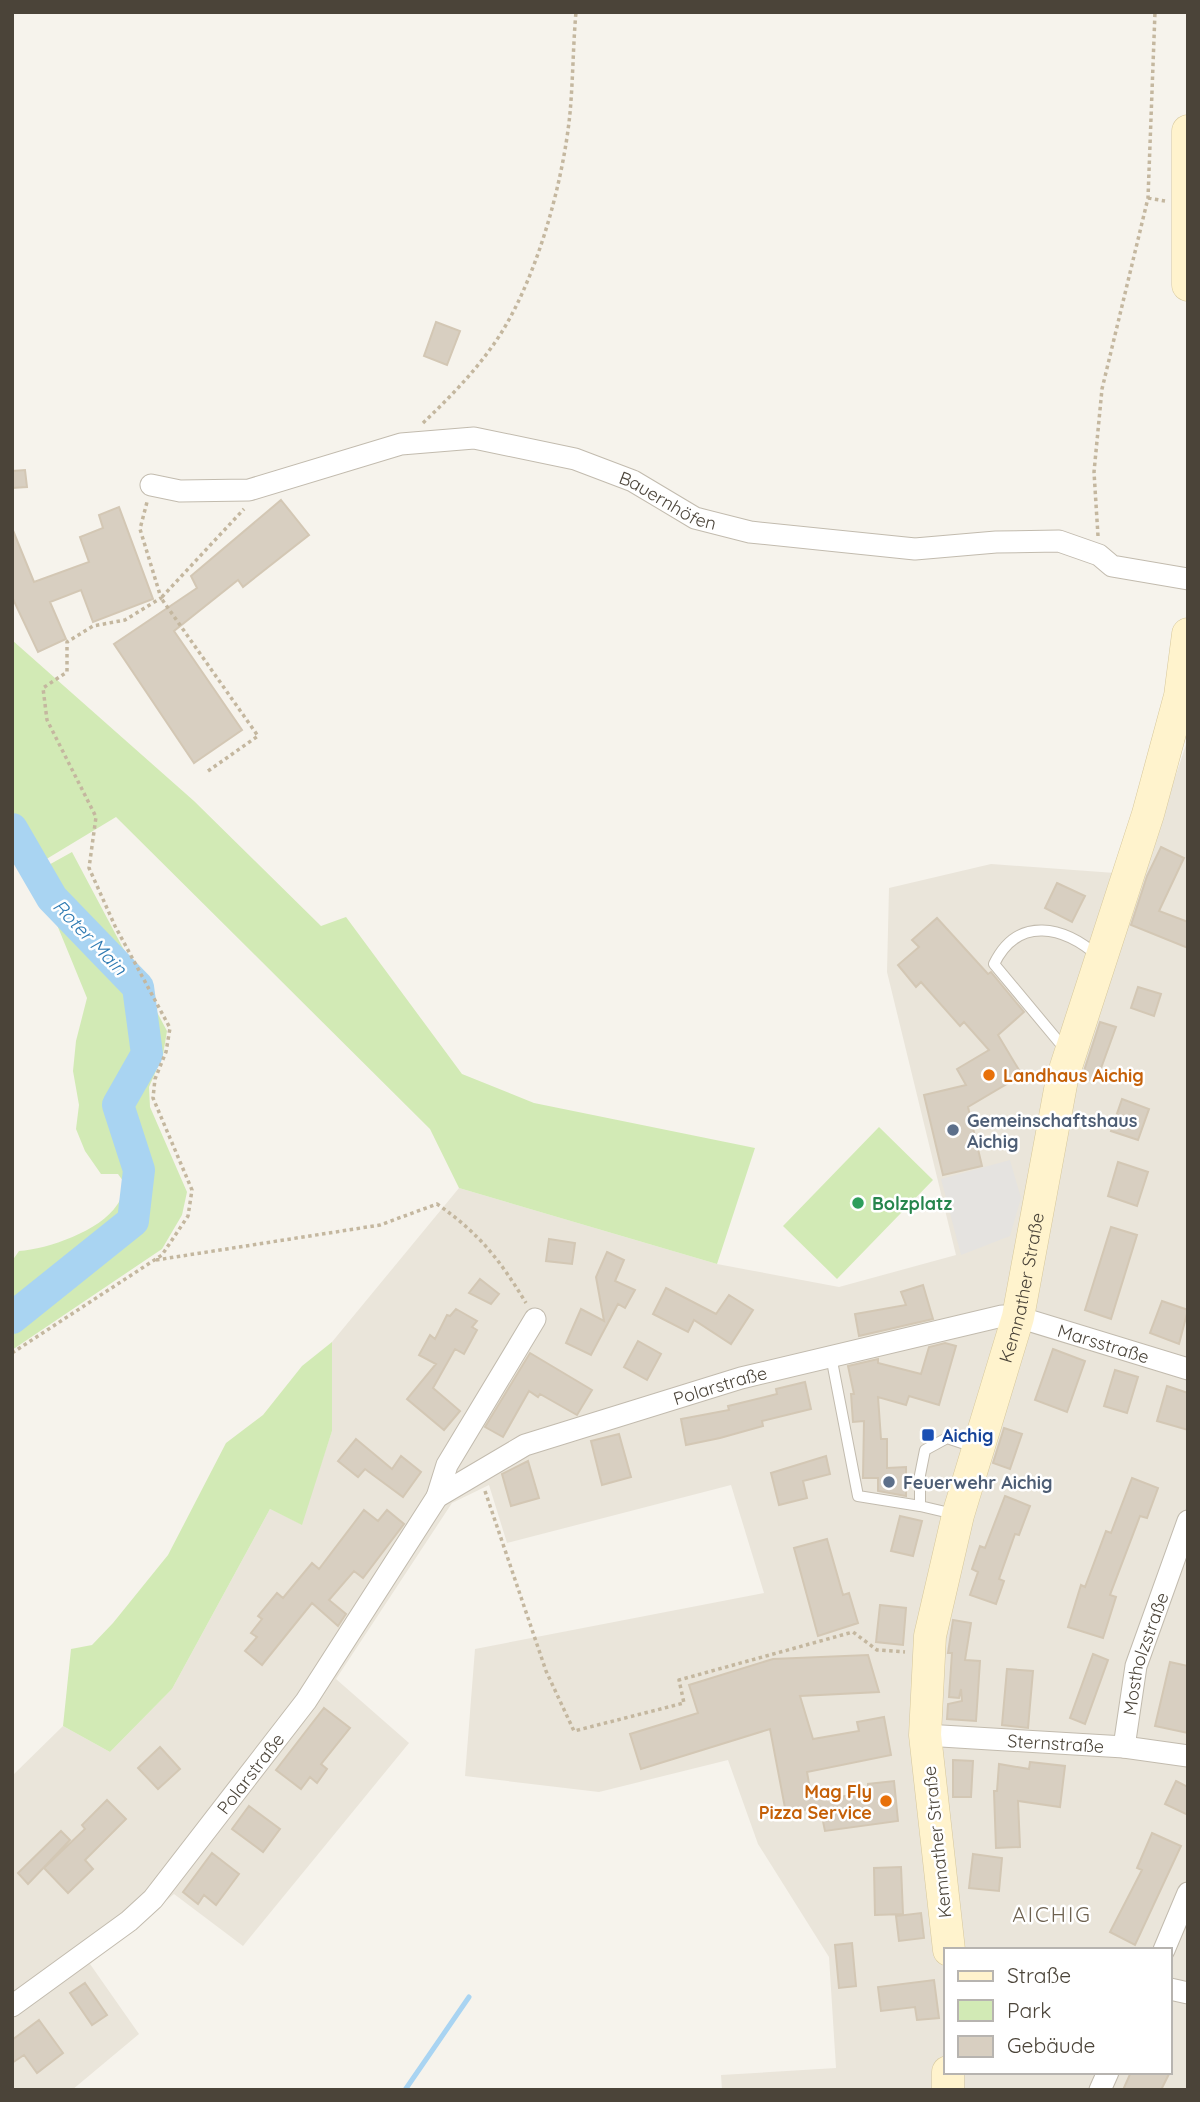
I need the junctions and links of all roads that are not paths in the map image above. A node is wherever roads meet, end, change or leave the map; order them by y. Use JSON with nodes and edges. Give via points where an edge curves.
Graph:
{"nodes":[{"id":1,"x":1188,"y":131,"type":"edge"},
{"id":2,"x":1188,"y":285,"type":"edge"},
{"id":3,"x":151,"y":485,"type":"road end"},
{"id":4,"x":1188,"y":579,"type":"edge"},
{"id":5,"x":1188,"y":634,"type":"edge"},
{"id":6,"x":1101,"y":959,"type":"junction"},
{"id":7,"x":1072,"y":1048,"type":"junction"},
{"id":8,"x":1018,"y":1317,"type":"junction"},
{"id":9,"x":535,"y":1319,"type":"road end"},
{"id":10,"x":831,"y":1356,"type":"junction"},
{"id":11,"x":1188,"y":1369,"type":"edge"},
{"id":12,"x":977,"y":1448,"type":"junction"},
{"id":13,"x":437,"y":1497,"type":"junction"},
{"id":14,"x":919,"y":1506,"type":"junction"},
{"id":15,"x":957,"y":1515,"type":"junction"},
{"id":16,"x":1188,"y":1521,"type":"edge"},
{"id":17,"x":925,"y":1735,"type":"junction"},
{"id":18,"x":1124,"y":1748,"type":"junction"},
{"id":19,"x":1188,"y":1756,"type":"edge"},
{"id":20,"x":1188,"y":1893,"type":"edge"},
{"id":21,"x":949,"y":1948,"type":"edge"},
{"id":22,"x":1165,"y":1948,"type":"edge"},
{"id":23,"x":12,"y":2006,"type":"edge"},
{"id":24,"x":1107,"y":2074,"type":"edge"},
{"id":25,"x":1100,"y":2090,"type":"edge"}],
"edges":[{"from":1,"to":2,"type":"main road"},
{"from":3,"to":4,"type":"street","name":"Bauernhöfen","via":[[180,491],[249,490],[401,444],[474,438],[575,459],[633,481],[695,517],[750,532],[915,549],[1059,541],[1099,555],[1112,566]]},
{"from":5,"to":6,"type":"main road","name":"Kemnather Straße","via":[[1173,722]]},
{"from":6,"to":7,"type":"main road","name":"Kemnather Straße"},
{"from":6,"to":7,"type":"lane","via":[[1046,928],[1019,935],[1000,950],[994,964],[1059,1042]]},
{"from":7,"to":8,"type":"main road","name":"Kemnather Straße","via":[[1062,1079]]},
{"from":8,"to":10,"type":"street","name":"Polarstraße","via":[[1002,1316]]},
{"from":8,"to":11,"type":"street","name":"Marsstraße"},
{"from":8,"to":12,"type":"main road","name":"Kemnather Straße"},
{"from":9,"to":13,"type":"street","name":"Polarstraße","via":[[447,1465]]},
{"from":10,"to":13,"type":"street","name":"Polarstraße","via":[[706,1388],[525,1445]]},
{"from":10,"to":14,"type":"lane","via":[[858,1496]]},
{"from":12,"to":14,"type":"lane","via":[[947,1438],[926,1450]]},
{"from":12,"to":15,"type":"main road","name":"Kemnather Straße"},
{"from":13,"to":23,"type":"street","name":"Polarstraße","via":[[306,1701],[153,1899]]},
{"from":14,"to":15,"type":"lane"},
{"from":15,"to":17,"type":"main road","name":"Kemnather Straße","via":[[930,1636]]},
{"from":16,"to":18,"type":"street","name":"Mostholzstraße","via":[[1136,1666]]},
{"from":17,"to":18,"type":"street","name":"Sternstraße"},
{"from":17,"to":21,"type":"main road","name":"Kemnather Straße"},
{"from":18,"to":19,"type":"street","name":"Sternstraße"},
{"from":20,"to":22,"type":"street"},
{"from":24,"to":25,"type":"street"}]}
